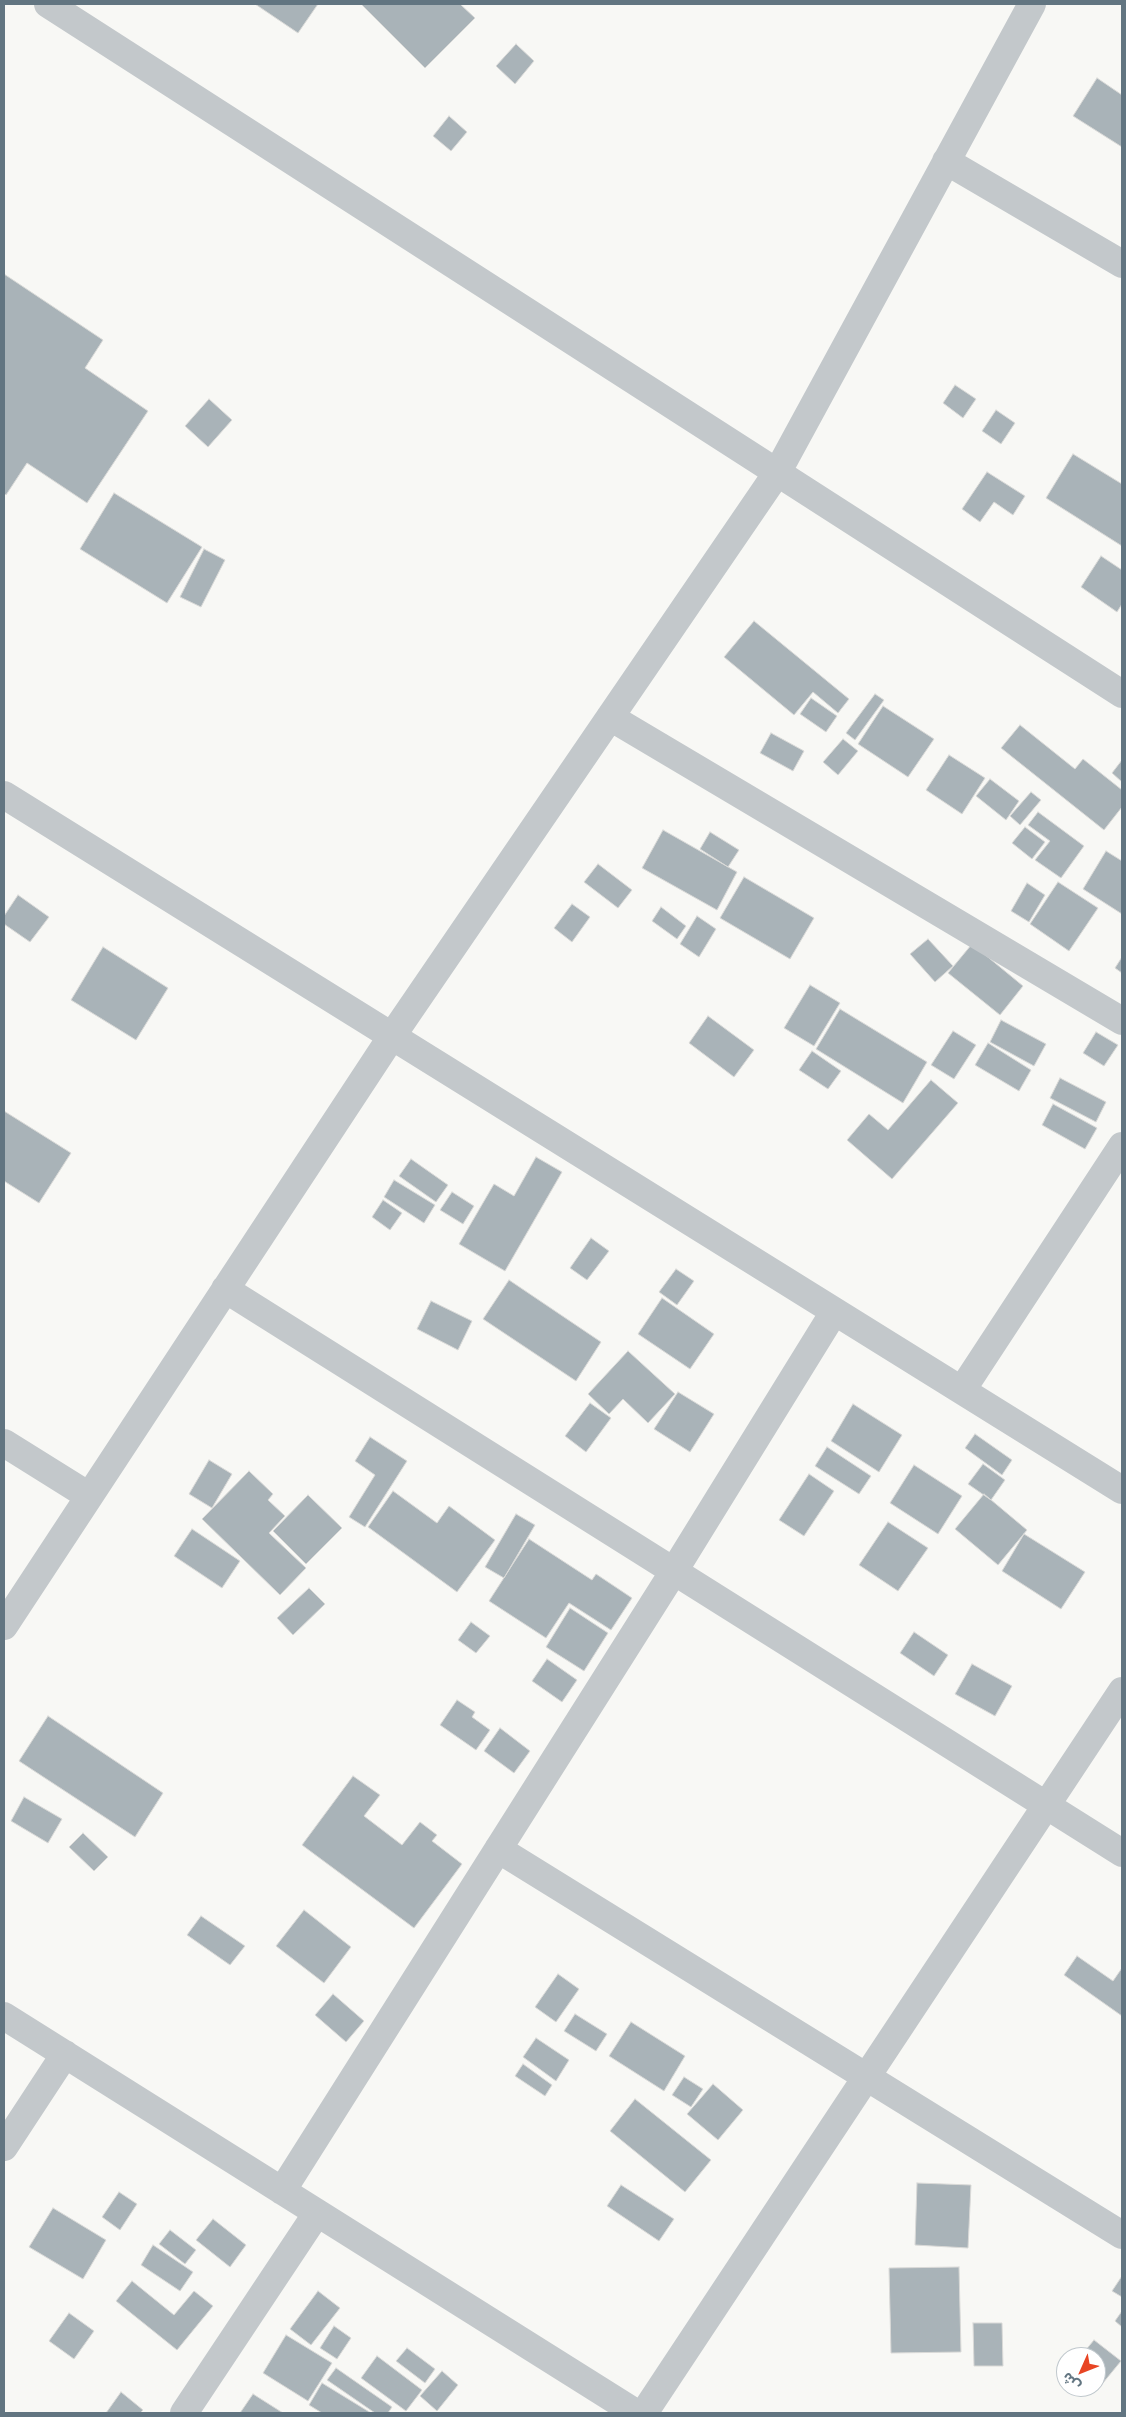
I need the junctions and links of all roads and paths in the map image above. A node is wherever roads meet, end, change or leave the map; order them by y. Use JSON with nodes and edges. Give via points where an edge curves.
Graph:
{"nodes":[{"id":1,"x":48,"y":4,"type":"edge"},
{"id":2,"x":1032,"y":4,"type":"edge"},
{"id":3,"x":946,"y":161,"type":"junction"},
{"id":4,"x":1122,"y":264,"type":"edge"},
{"id":5,"x":777,"y":472,"type":"junction"},
{"id":6,"x":1122,"y":694,"type":"edge"},
{"id":7,"x":610,"y":717,"type":"junction"},
{"id":8,"x":4,"y":795,"type":"edge"},
{"id":9,"x":1122,"y":1021,"type":"edge"},
{"id":10,"x":392,"y":1036,"type":"junction"},
{"id":11,"x":1122,"y":1146,"type":"edge"},
{"id":12,"x":226,"y":1289,"type":"junction"},
{"id":13,"x":834,"y":1312,"type":"junction"},
{"id":14,"x":962,"y":1390,"type":"junction"},
{"id":15,"x":4,"y":1443,"type":"edge"},
{"id":16,"x":1122,"y":1490,"type":"edge"},
{"id":17,"x":89,"y":1496,"type":"junction"},
{"id":18,"x":674,"y":1571,"type":"junction"},
{"id":19,"x":4,"y":1626,"type":"edge"},
{"id":20,"x":1122,"y":1691,"type":"edge"},
{"id":21,"x":1046,"y":1805,"type":"junction"},
{"id":22,"x":498,"y":1849,"type":"junction"},
{"id":23,"x":1122,"y":1853,"type":"edge"},
{"id":24,"x":4,"y":2016,"type":"edge"},
{"id":25,"x":65,"y":2054,"type":"junction"},
{"id":26,"x":867,"y":2077,"type":"junction"},
{"id":27,"x":4,"y":2147,"type":"edge"},
{"id":28,"x":282,"y":2191,"type":"junction"},
{"id":29,"x":318,"y":2213,"type":"junction"},
{"id":30,"x":1122,"y":2235,"type":"edge"},
{"id":31,"x":184,"y":2413,"type":"edge"},
{"id":32,"x":636,"y":2413,"type":"edge"},
{"id":33,"x":644,"y":2413,"type":"edge"}],
"edges":[{"from":1,"to":5,"type":"street"},
{"from":2,"to":3,"type":"street"},
{"from":3,"to":4,"type":"street"},
{"from":3,"to":5,"type":"street"},
{"from":5,"to":6,"type":"street"},
{"from":5,"to":7,"type":"street"},
{"from":7,"to":9,"type":"street"},
{"from":7,"to":10,"type":"street"},
{"from":8,"to":10,"type":"street"},
{"from":10,"to":12,"type":"street"},
{"from":10,"to":13,"type":"street"},
{"from":11,"to":14,"type":"street"},
{"from":12,"to":17,"type":"street"},
{"from":12,"to":18,"type":"street"},
{"from":13,"to":14,"type":"street"},
{"from":13,"to":18,"type":"street"},
{"from":14,"to":16,"type":"street"},
{"from":15,"to":17,"type":"street"},
{"from":17,"to":19,"type":"street"},
{"from":18,"to":21,"type":"street"},
{"from":18,"to":22,"type":"street"},
{"from":20,"to":21,"type":"street"},
{"from":21,"to":23,"type":"street"},
{"from":21,"to":26,"type":"street"},
{"from":22,"to":26,"type":"street"},
{"from":22,"to":28,"type":"street"},
{"from":24,"to":25,"type":"street"},
{"from":25,"to":27,"type":"street"},
{"from":25,"to":28,"type":"street"},
{"from":26,"to":30,"type":"street"},
{"from":26,"to":33,"type":"street"},
{"from":28,"to":29,"type":"street"},
{"from":29,"to":31,"type":"street"},
{"from":29,"to":32,"type":"street"}]}
